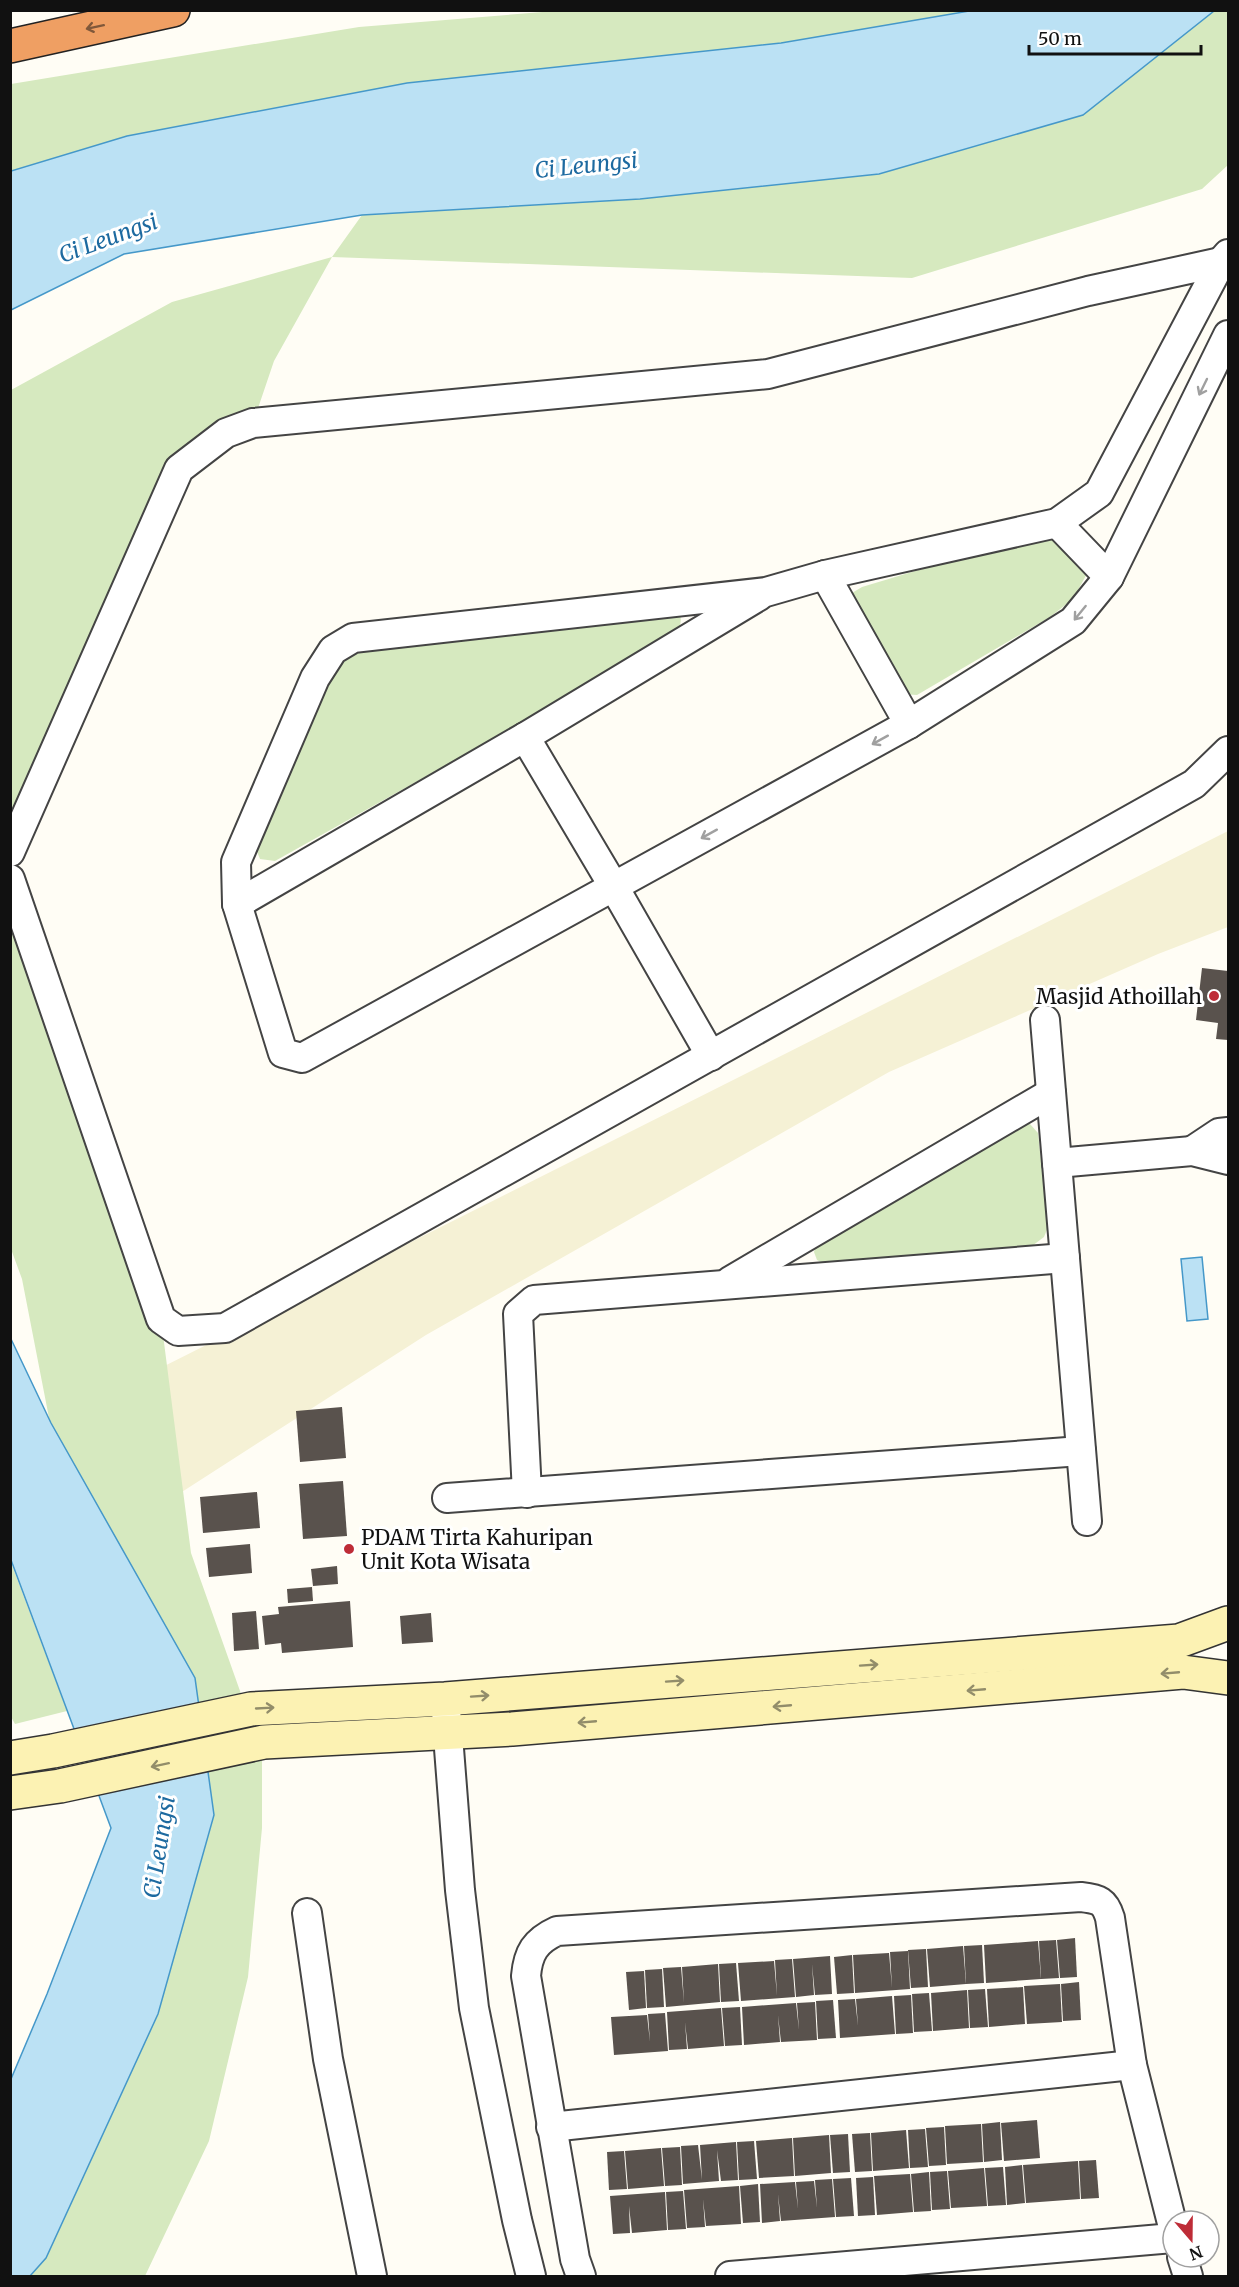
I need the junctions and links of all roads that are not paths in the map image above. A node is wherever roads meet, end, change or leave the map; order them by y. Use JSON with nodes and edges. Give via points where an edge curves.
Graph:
{"nodes":[{"id":1,"x":173,"y":10,"type":"edge"},
{"id":2,"x":10,"y":45,"type":"edge"},
{"id":3,"x":1226,"y":260,"type":"edge"},
{"id":4,"x":1228,"y":335,"type":"edge"},
{"id":5,"x":1057,"y":523,"type":"junction"},
{"id":6,"x":825,"y":575,"type":"junction"},
{"id":7,"x":1109,"y":577,"type":"junction"},
{"id":8,"x":766,"y":592,"type":"junction"},
{"id":9,"x":909,"y":724,"type":"junction"},
{"id":10,"x":525,"y":737,"type":"junction"},
{"id":11,"x":1228,"y":751,"type":"edge"},
{"id":12,"x":10,"y":852,"type":"edge"},
{"id":13,"x":10,"y":879,"type":"edge"},
{"id":14,"x":614,"y":887,"type":"junction"},
{"id":15,"x":237,"y":904,"type":"junction"},
{"id":16,"x":1046,"y":1020,"type":"dead end"},
{"id":17,"x":711,"y":1056,"type":"junction"},
{"id":18,"x":1052,"y":1093,"type":"junction"},
{"id":19,"x":1228,"y":1132,"type":"edge"},
{"id":20,"x":1192,"y":1151,"type":"junction"},
{"id":21,"x":1228,"y":1160,"type":"edge"},
{"id":22,"x":1057,"y":1163,"type":"junction"},
{"id":23,"x":1065,"y":1258,"type":"junction"},
{"id":24,"x":722,"y":1286,"type":"junction"},
{"id":25,"x":1081,"y":1451,"type":"junction"},
{"id":26,"x":527,"y":1493,"type":"junction"},
{"id":27,"x":447,"y":1498,"type":"dead end"},
{"id":28,"x":1087,"y":1521,"type":"dead end"},
{"id":29,"x":1228,"y":1623,"type":"edge"},
{"id":30,"x":1228,"y":1678,"type":"edge"},
{"id":31,"x":445,"y":1699,"type":"junction"},
{"id":32,"x":448,"y":1732,"type":"junction"},
{"id":33,"x":10,"y":1758,"type":"edge"},
{"id":34,"x":10,"y":1793,"type":"edge"},
{"id":35,"x":307,"y":1913,"type":"dead end"},
{"id":36,"x":1132,"y":2065,"type":"junction"},
{"id":37,"x":551,"y":2127,"type":"junction"},
{"id":38,"x":1168,"y":2209,"type":"edge"},
{"id":39,"x":1161,"y":2239,"type":"edge"},
{"id":40,"x":372,"y":2277,"type":"edge"},
{"id":41,"x":531,"y":2277,"type":"edge"},
{"id":42,"x":581,"y":2277,"type":"edge"},
{"id":43,"x":730,"y":2277,"type":"edge"}],
"edges":[{"from":1,"to":2,"type":"highway","one_way":true},
{"from":3,"to":5,"type":"street","via":[[1099,493]]},
{"from":3,"to":12,"type":"street","via":[[1088,291],[768,374],[253,423],[226,433],[180,469]]},
{"from":4,"to":7,"type":"street","one_way":true},
{"from":5,"to":6,"type":"street"},
{"from":5,"to":7,"type":"street"},
{"from":6,"to":8,"type":"street"},
{"from":6,"to":9,"type":"street"},
{"from":7,"to":9,"type":"street","one_way":true,"via":[[1073,621]]},
{"from":8,"to":10,"type":"street"},
{"from":8,"to":15,"type":"street","via":[[353,638],[333,650],[315,678],[236,862]]},
{"from":9,"to":14,"type":"street","one_way":true},
{"from":10,"to":14,"type":"street"},
{"from":10,"to":15,"type":"street"},
{"from":11,"to":17,"type":"street","via":[[1194,784]]},
{"from":13,"to":17,"type":"street","via":[[160,1320],[178,1331],[225,1328]]},
{"from":14,"to":15,"type":"street","via":[[302,1058],[283,1053]]},
{"from":14,"to":17,"type":"street"},
{"from":16,"to":18,"type":"street"},
{"from":18,"to":22,"type":"street"},
{"from":18,"to":24,"type":"street"},
{"from":19,"to":20,"type":"street","via":[[1219,1133]]},
{"from":20,"to":21,"type":"street"},
{"from":20,"to":22,"type":"street"},
{"from":22,"to":23,"type":"street"},
{"from":23,"to":24,"type":"street"},
{"from":23,"to":25,"type":"street"},
{"from":24,"to":26,"type":"street","via":[[534,1300],[518,1314]]},
{"from":25,"to":26,"type":"street"},
{"from":25,"to":28,"type":"street"},
{"from":26,"to":27,"type":"street"},
{"from":31,"to":29,"type":"street","one_way":true,"via":[[1179,1641]]},
{"from":30,"to":32,"type":"street","one_way":true,"via":[[1183,1672]]},
{"from":31,"to":32,"type":"street"},
{"from":33,"to":31,"type":"street","one_way":true,"via":[[251,1709]]},
{"from":32,"to":34,"type":"street","one_way":true,"via":[[264,1742]]},
{"from":32,"to":41,"type":"street","via":[[474,2008]]},
{"from":35,"to":40,"type":"street","via":[[328,2059]]},
{"from":36,"to":37,"type":"street"},
{"from":36,"to":37,"type":"street","via":[[1110,1918],[1106,1906],[1098,1899],[557,1930],[535,1945],[526,1976]]},
{"from":36,"to":38,"type":"street"},
{"from":37,"to":42,"type":"street"},
{"from":39,"to":43,"type":"street"}]}
